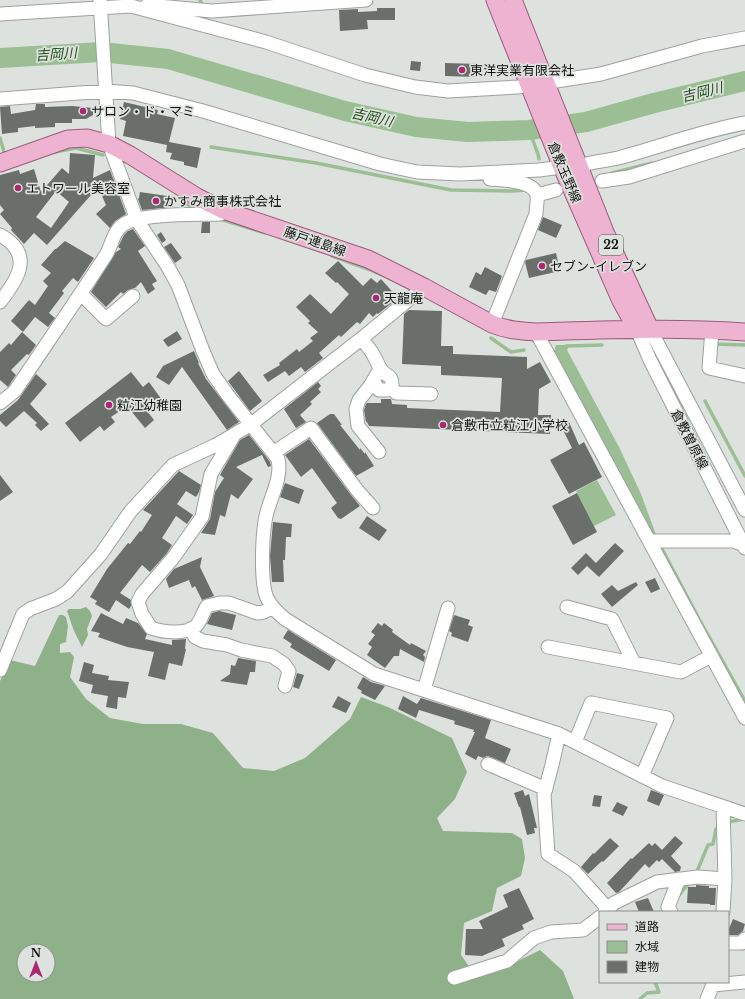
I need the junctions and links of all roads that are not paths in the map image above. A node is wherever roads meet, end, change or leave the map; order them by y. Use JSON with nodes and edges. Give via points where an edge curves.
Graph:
{"nodes":[{"id":1,"x":79,"y":0,"type":"edge"},
{"id":2,"x":366,"y":0,"type":"edge"},
{"id":3,"x":495,"y":0,"type":"edge"},
{"id":4,"x":513,"y":0,"type":"edge"},
{"id":5,"x":131,"y":6,"type":"junction"},
{"id":6,"x":99,"y":8,"type":"edge"},
{"id":7,"x":0,"y":14,"type":"edge"},
{"id":8,"x":745,"y":38,"type":"edge"},
{"id":9,"x":538,"y":87,"type":"junction"},
{"id":10,"x":106,"y":89,"type":"junction"},
{"id":11,"x":0,"y":98,"type":"edge"},
{"id":12,"x":745,"y":124,"type":"edge"},
{"id":13,"x":745,"y":131,"type":"edge"},
{"id":14,"x":745,"y":141,"type":"edge"},
{"id":15,"x":109,"y":144,"type":"junction"},
{"id":16,"x":726,"y":146,"type":"junction"},
{"id":17,"x":0,"y":163,"type":"edge"},
{"id":18,"x":569,"y":163,"type":"junction"},
{"id":19,"x":460,"y":174,"type":"junction"},
{"id":20,"x":602,"y":181,"type":"dead end"},
{"id":21,"x":556,"y":190,"type":"dead end"},
{"id":22,"x":537,"y":195,"type":"junction"},
{"id":23,"x":223,"y":210,"type":"junction"},
{"id":24,"x":137,"y":220,"type":"junction"},
{"id":25,"x":0,"y":235,"type":"edge"},
{"id":26,"x":424,"y":287,"type":"junction"},
{"id":27,"x":81,"y":294,"type":"junction"},
{"id":28,"x":133,"y":296,"type":"dead end"},
{"id":29,"x":0,"y":302,"type":"edge"},
{"id":30,"x":492,"y":324,"type":"junction"},
{"id":31,"x":643,"y":329,"type":"junction"},
{"id":32,"x":536,"y":332,"type":"junction"},
{"id":33,"x":745,"y":332,"type":"edge"},
{"id":34,"x":361,"y":339,"type":"junction"},
{"id":35,"x":711,"y":339,"type":"junction"},
{"id":36,"x":380,"y":369,"type":"junction"},
{"id":37,"x":745,"y":376,"type":"edge"},
{"id":38,"x":373,"y":381,"type":"junction"},
{"id":39,"x":392,"y":388,"type":"junction"},
{"id":40,"x":431,"y":394,"type":"dead end"},
{"id":41,"x":0,"y":403,"type":"edge"},
{"id":42,"x":250,"y":425,"type":"junction"},
{"id":43,"x":234,"y":434,"type":"junction"},
{"id":44,"x":379,"y":452,"type":"dead end"},
{"id":45,"x":273,"y":453,"type":"junction"},
{"id":46,"x":373,"y":508,"type":"dead end"},
{"id":47,"x":745,"y":510,"type":"edge"},
{"id":48,"x":654,"y":541,"type":"junction"},
{"id":49,"x":744,"y":547,"type":"edge"},
{"id":50,"x":272,"y":607,"type":"junction"},
{"id":51,"x":567,"y":607,"type":"dead end"},
{"id":52,"x":448,"y":608,"type":"dead end"},
{"id":53,"x":190,"y":629,"type":"junction"},
{"id":54,"x":548,"y":647,"type":"dead end"},
{"id":55,"x":711,"y":656,"type":"junction"},
{"id":56,"x":634,"y":663,"type":"junction"},
{"id":57,"x":0,"y":670,"type":"edge"},
{"id":58,"x":285,"y":686,"type":"dead end"},
{"id":59,"x":424,"y":690,"type":"junction"},
{"id":60,"x":745,"y":718,"type":"edge"},
{"id":61,"x":559,"y":734,"type":"junction"},
{"id":62,"x":575,"y":742,"type":"junction"},
{"id":63,"x":488,"y":764,"type":"dead end"},
{"id":64,"x":642,"y":776,"type":"junction"},
{"id":65,"x":546,"y":789,"type":"junction"},
{"id":66,"x":723,"y":807,"type":"junction"},
{"id":67,"x":745,"y":814,"type":"edge"},
{"id":68,"x":679,"y":879,"type":"junction"},
{"id":69,"x":725,"y":879,"type":"junction"},
{"id":70,"x":603,"y":911,"type":"edge"},
{"id":71,"x":606,"y":911,"type":"edge"},
{"id":72,"x":670,"y":911,"type":"edge"},
{"id":73,"x":723,"y":911,"type":"edge"},
{"id":74,"x":599,"y":917,"type":"edge"},
{"id":75,"x":745,"y":939,"type":"edge"},
{"id":76,"x":729,"y":943,"type":"edge"},
{"id":77,"x":454,"y":978,"type":"dead end"},
{"id":78,"x":745,"y":982,"type":"edge"},
{"id":79,"x":713,"y":984,"type":"edge"},
{"id":80,"x":707,"y":999,"type":"edge"}],
"edges":[{"from":1,"to":6,"type":"street"},
{"from":2,"to":5,"type":"street","via":[[212,11],[151,5]]},
{"from":3,"to":9,"type":"main road","name":"倉敷玉野線","number":"22"},
{"from":4,"to":9,"type":"main road","name":"倉敷玉野線","number":"22"},
{"from":5,"to":6,"type":"street"},
{"from":5,"to":9,"type":"street","via":[[266,42],[366,75],[415,87],[448,91]]},
{"from":6,"to":7,"type":"street"},
{"from":6,"to":10,"type":"street"},
{"from":8,"to":9,"type":"street","via":[[702,46],[601,74]]},
{"from":9,"to":18,"type":"main road","name":"倉敷玉野線","number":"22"},
{"from":10,"to":11,"type":"street"},
{"from":10,"to":15,"type":"street"},
{"from":10,"to":19,"type":"street","via":[[151,97],[203,111],[380,164],[417,172]]},
{"from":12,"to":18,"type":"street","via":[[723,127],[617,158],[589,163]]},
{"from":13,"to":16,"type":"street","via":[[724,138]]},
{"from":14,"to":16,"type":"street"},
{"from":15,"to":17,"type":"main road","name":"藤戸連島線","via":[[88,138],[68,139]]},
{"from":15,"to":23,"type":"main road","name":"藤戸連島線"},
{"from":15,"to":24,"type":"street"},
{"from":16,"to":20,"type":"street","via":[[629,177]]},
{"from":18,"to":19,"type":"street","via":[[539,170]]},
{"from":18,"to":31,"type":"main road","name":"倉敷玉野線","number":"22","via":[[621,301]]},
{"from":19,"to":22,"type":"street","via":[[527,184]]},
{"from":21,"to":22,"type":"street"},
{"from":22,"to":30,"type":"street","via":[[536,214]]},
{"from":23,"to":24,"type":"street","via":[[220,214],[147,217]]},
{"from":23,"to":26,"type":"main road","name":"藤戸連島線","via":[[368,259]]},
{"from":24,"to":27,"type":"street","via":[[124,224],[117,230],[107,252]]},
{"from":24,"to":42,"type":"street","via":[[178,285],[213,374]]},
{"from":25,"to":29,"type":"street","via":[[14,245],[21,264],[20,272]]},
{"from":26,"to":30,"type":"main road","name":"藤戸連島線"},
{"from":26,"to":34,"type":"street"},
{"from":27,"to":28,"type":"street","via":[[106,319]]},
{"from":27,"to":41,"type":"street","via":[[15,391]]},
{"from":30,"to":32,"type":"main road","name":"藤戸連島線","via":[[516,331]]},
{"from":31,"to":32,"type":"main road","name":"藤戸連島線"},
{"from":31,"to":35,"type":"main road"},
{"from":31,"to":47,"type":"street","name":"倉敷曽原線"},
{"from":31,"to":49,"type":"street","name":"倉敷曽原線","via":[[650,360]]},
{"from":32,"to":48,"type":"street"},
{"from":33,"to":35,"type":"main road"},
{"from":34,"to":36,"type":"street","via":[[377,359]]},
{"from":34,"to":42,"type":"street"},
{"from":35,"to":37,"type":"street","via":[[709,368]]},
{"from":36,"to":38,"type":"street"},
{"from":36,"to":39,"type":"street","via":[[392,380]]},
{"from":38,"to":39,"type":"street","via":[[378,390]]},
{"from":38,"to":44,"type":"street","via":[[359,400],[356,409],[358,426]]},
{"from":39,"to":40,"type":"street","via":[[396,393]]},
{"from":42,"to":43,"type":"street"},
{"from":42,"to":45,"type":"street"},
{"from":43,"to":53,"type":"street","via":[[211,474],[202,517],[138,602],[150,628],[178,632]]},
{"from":43,"to":57,"type":"street","via":[[173,464],[130,512],[101,554],[67,592],[56,600],[23,614]]},
{"from":45,"to":46,"type":"street","via":[[311,428]]},
{"from":45,"to":50,"type":"street","via":[[278,458],[280,468],[262,540],[264,589]]},
{"from":48,"to":49,"type":"street","via":[[733,541]]},
{"from":48,"to":55,"type":"street"},
{"from":50,"to":53,"type":"street","via":[[257,613],[229,604],[212,604],[206,606],[197,625]]},
{"from":50,"to":59,"type":"street","via":[[285,620],[374,674]]},
{"from":51,"to":56,"type":"street","via":[[612,618]]},
{"from":52,"to":59,"type":"street"},
{"from":53,"to":58,"type":"street","via":[[195,637],[203,641],[272,656],[289,671]]},
{"from":54,"to":56,"type":"street"},
{"from":55,"to":56,"type":"street","via":[[680,672]]},
{"from":55,"to":60,"type":"street"},
{"from":59,"to":61,"type":"street"},
{"from":61,"to":62,"type":"street"},
{"from":61,"to":65,"type":"street"},
{"from":62,"to":64,"type":"street"},
{"from":62,"to":64,"type":"street","via":[[591,703],[667,718]]},
{"from":63,"to":65,"type":"street"},
{"from":64,"to":66,"type":"street"},
{"from":65,"to":70,"type":"street","via":[[544,794],[548,854],[574,871]]},
{"from":66,"to":67,"type":"street"},
{"from":66,"to":69,"type":"street"},
{"from":68,"to":69,"type":"street"},
{"from":68,"to":71,"type":"street","via":[[657,882],[614,903]]},
{"from":68,"to":72,"type":"street","via":[[668,907]]},
{"from":69,"to":73,"type":"street"},
{"from":74,"to":77,"type":"street","via":[[583,930],[551,932],[534,938],[508,961]]},
{"from":75,"to":76,"type":"street","via":[[742,943]]},
{"from":78,"to":79,"type":"street"},
{"from":79,"to":80,"type":"street"}]}
